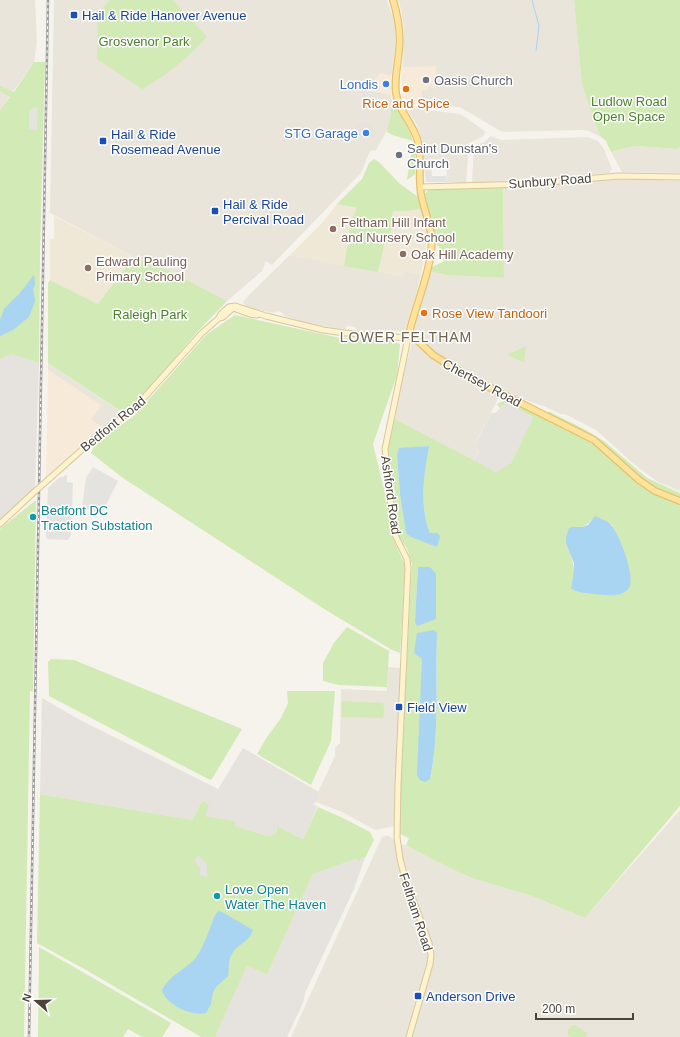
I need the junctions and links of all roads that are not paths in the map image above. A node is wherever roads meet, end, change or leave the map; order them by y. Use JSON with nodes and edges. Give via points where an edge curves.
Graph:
{"nodes":[{"id":1,"x":393,"y":0,"type":"edge"},
{"id":2,"x":680,"y":178,"type":"edge"},
{"id":3,"x":420,"y":187,"type":"junction"},
{"id":4,"x":231,"y":307,"type":"joint"},
{"id":5,"x":408,"y":338,"type":"junction"},
{"id":6,"x":680,"y":502,"type":"edge"},
{"id":7,"x":0,"y":524,"type":"edge"},
{"id":8,"x":397,"y":832,"type":"joint"},
{"id":9,"x":409,"y":1037,"type":"edge"}],
"edges":[{"from":1,"to":3,"type":"main road","name":"Ashford Road","via":[[400,50],[396,93],[418,143]]},
{"from":2,"to":3,"type":"street","name":"Sunbury Road","via":[[619,176],[518,184]]},
{"from":3,"to":5,"type":"main road","name":"Ashford Road","via":[[432,233],[432,246]]},
{"from":4,"to":5,"type":"street","name":"Chertsey Road","via":[[250,314],[323,330]]},
{"from":4,"to":7,"type":"street","name":"Bedfont Road","bridge":true,"via":[[223,317],[202,333],[133,410],[103,431]]},
{"from":5,"to":6,"type":"main road","name":"Chertsey Road","via":[[416,339],[433,355],[468,376],[594,440],[639,480],[655,491]]},
{"from":5,"to":8,"type":"street","name":"Ashford Road","via":[[385,449],[394,533],[407,559],[408,568]]},
{"from":8,"to":9,"type":"street","name":"Feltham Road","via":[[405,878],[431,949],[430,964]]}]}
